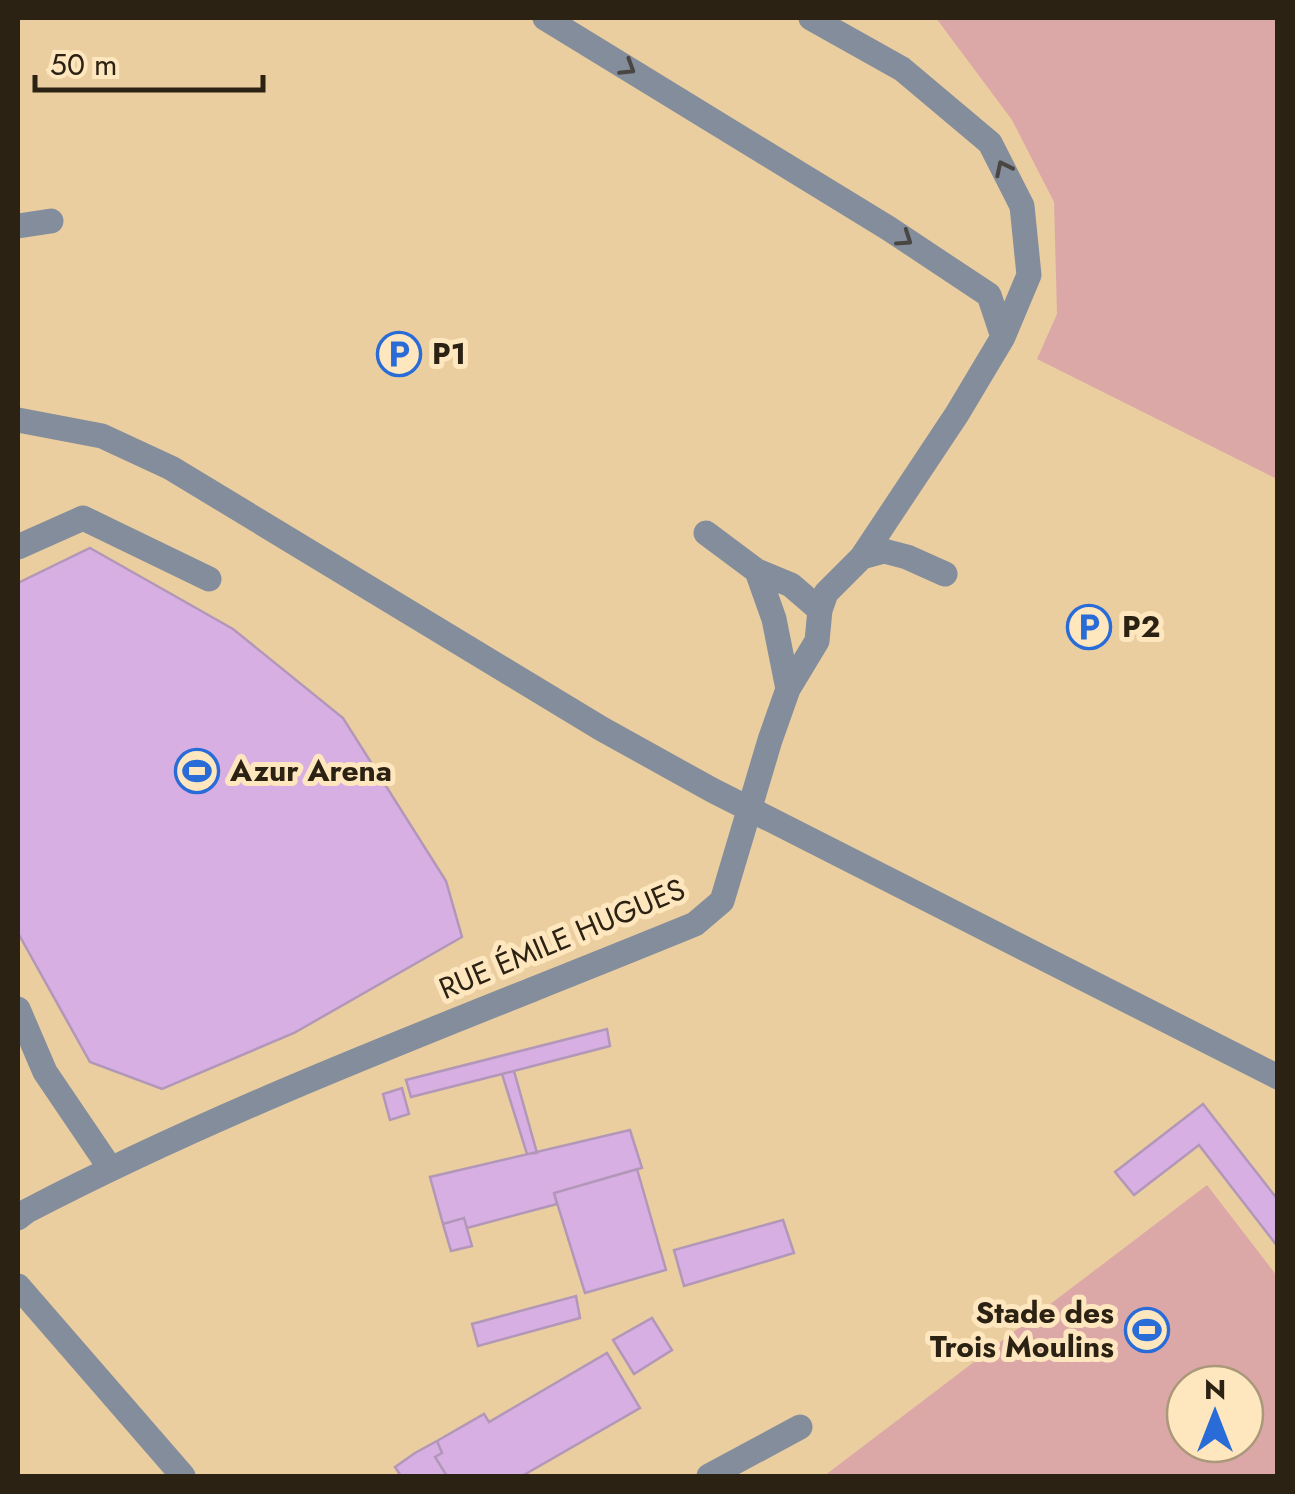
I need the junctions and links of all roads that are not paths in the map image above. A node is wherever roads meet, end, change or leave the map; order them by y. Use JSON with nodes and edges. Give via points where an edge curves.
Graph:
{"nodes":[{"id":1,"x":545,"y":18,"type":"edge"},
{"id":2,"x":812,"y":18,"type":"edge"},
{"id":3,"x":51,"y":221,"type":"dead end"},
{"id":4,"x":18,"y":226,"type":"edge"},
{"id":5,"x":1003,"y":338,"type":"junction"},
{"id":6,"x":18,"y":420,"type":"edge"},
{"id":7,"x":706,"y":533,"type":"dead end"},
{"id":8,"x":18,"y":547,"type":"edge"},
{"id":9,"x":862,"y":556,"type":"junction"},
{"id":10,"x":757,"y":571,"type":"junction"},
{"id":11,"x":945,"y":574,"type":"dead end"},
{"id":12,"x":209,"y":580,"type":"dead end"},
{"id":13,"x":820,"y":610,"type":"junction"},
{"id":14,"x":788,"y":689,"type":"junction"},
{"id":15,"x":750,"y":810,"type":"junction"},
{"id":16,"x":18,"y":1010,"type":"edge"},
{"id":17,"x":1278,"y":1077,"type":"edge"},
{"id":18,"x":110,"y":1168,"type":"junction"},
{"id":19,"x":18,"y":1218,"type":"edge"},
{"id":20,"x":18,"y":1286,"type":"edge"},
{"id":21,"x":800,"y":1427,"type":"dead end"},
{"id":22,"x":739,"y":1469,"type":"edge"},
{"id":23,"x":183,"y":1476,"type":"edge"},
{"id":24,"x":709,"y":1476,"type":"edge"}],
"edges":[{"from":1,"to":5,"type":"street","one_way":true,"via":[[989,295]]},
{"from":5,"to":2,"type":"street","one_way":true,"via":[[1029,276],[1022,206],[990,142],[902,69]]},
{"from":3,"to":4,"type":"street"},
{"from":5,"to":9,"type":"street"},
{"from":6,"to":15,"type":"street","via":[[102,436],[171,468],[602,729]]},
{"from":7,"to":10,"type":"street"},
{"from":8,"to":12,"type":"street","via":[[84,518]]},
{"from":9,"to":11,"type":"street","via":[[884,551]]},
{"from":9,"to":13,"type":"street","via":[[826,593]]},
{"from":10,"to":13,"type":"street","via":[[791,585]]},
{"from":10,"to":14,"type":"street"},
{"from":13,"to":14,"type":"street","name":"RUE ÉMILE HUGUES","via":[[817,641]]},
{"from":14,"to":15,"type":"street","name":"RUE ÉMILE HUGUES"},
{"from":15,"to":17,"type":"street"},
{"from":15,"to":18,"type":"street","name":"RUE ÉMILE HUGUES","via":[[722,901],[695,924]]},
{"from":16,"to":18,"type":"street","via":[[45,1072]]},
{"from":18,"to":19,"type":"street","name":"RUE ÉMILE HUGUES"},
{"from":20,"to":23,"type":"street"},
{"from":21,"to":22,"type":"street"},
{"from":22,"to":24,"type":"street"}]}
